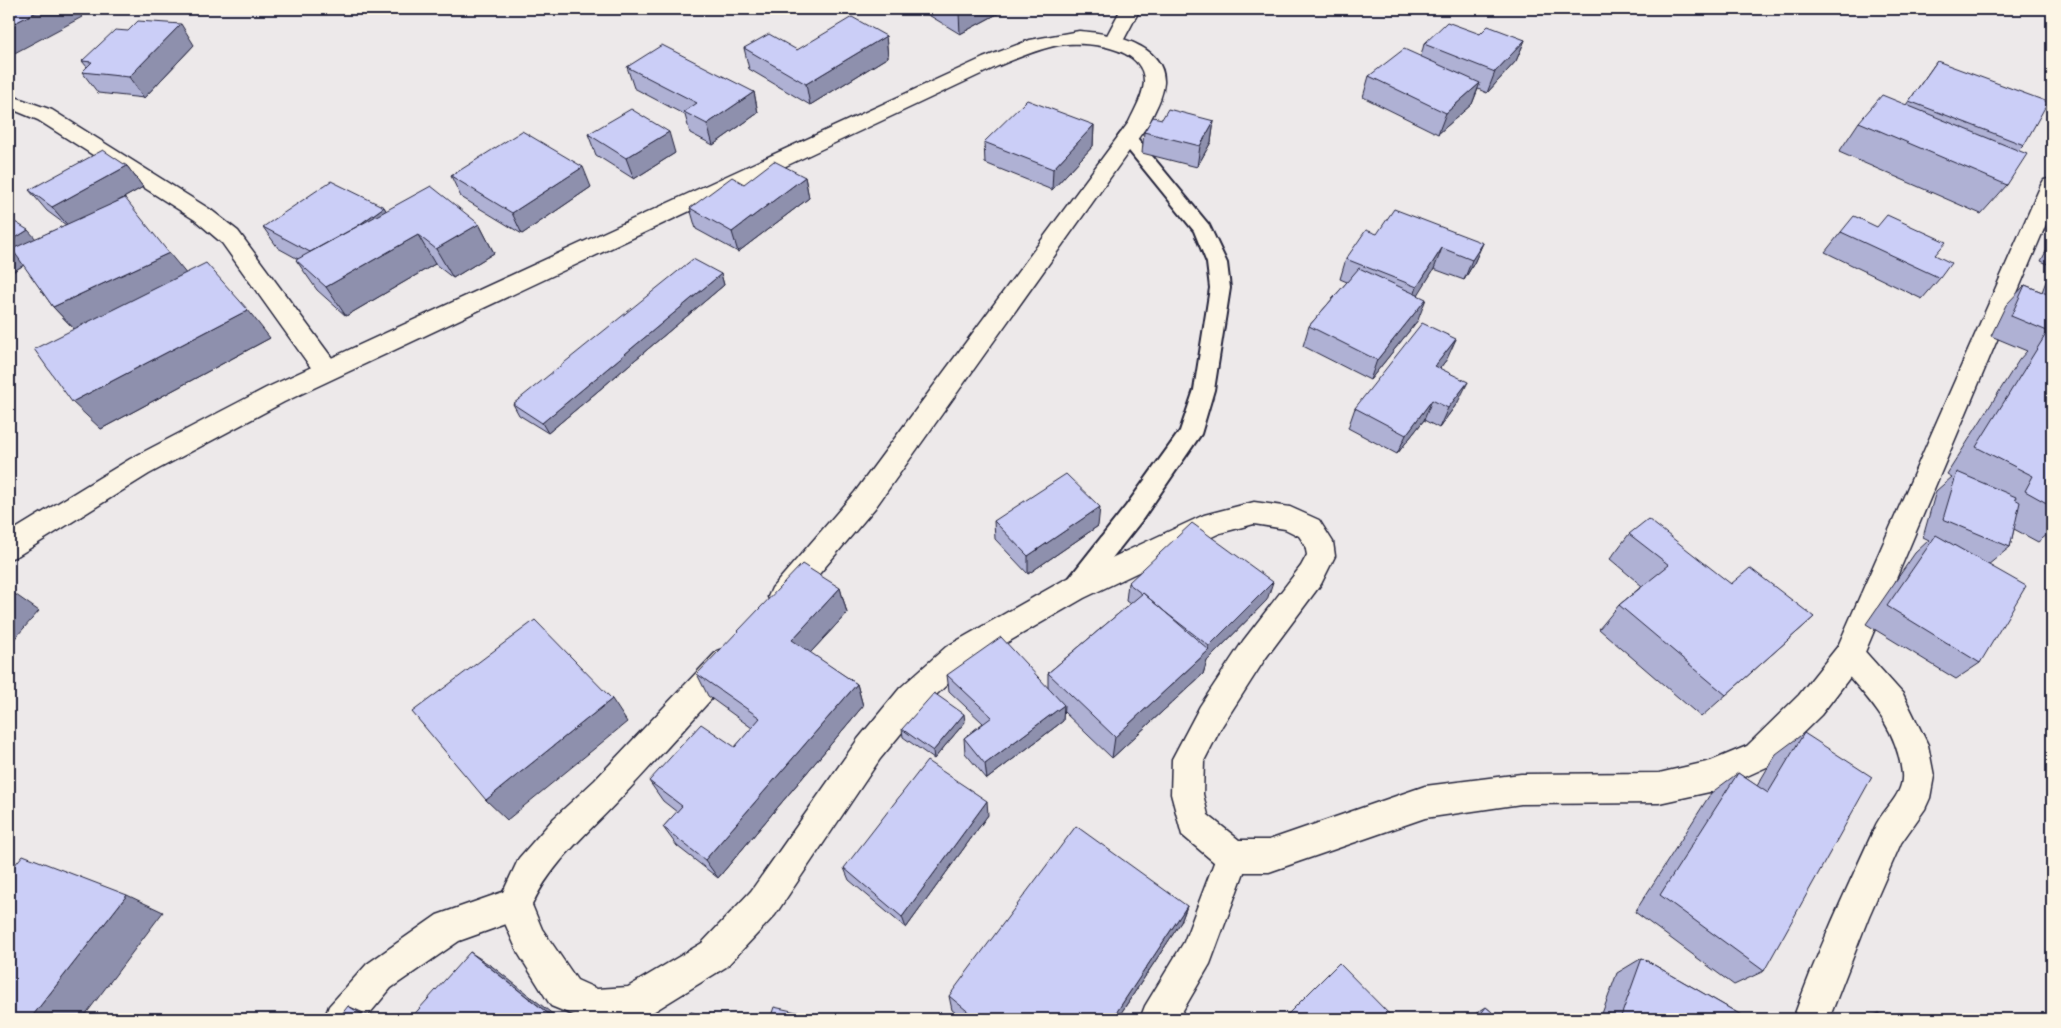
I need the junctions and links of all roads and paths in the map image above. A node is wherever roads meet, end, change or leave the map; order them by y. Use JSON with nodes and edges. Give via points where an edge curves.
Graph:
{"nodes":[{"id":1,"x":1130,"y":9,"type":"edge"},
{"id":2,"x":1114,"y":41,"type":"junction"},
{"id":3,"x":9,"y":100,"type":"edge"},
{"id":4,"x":1127,"y":137,"type":"junction"},
{"id":5,"x":2052,"y":185,"type":"edge"},
{"id":6,"x":326,"y":369,"type":"junction"},
{"id":7,"x":9,"y":547,"type":"edge"},
{"id":8,"x":1074,"y":589,"type":"junction"},
{"id":9,"x":765,"y":618,"type":"edge"},
{"id":10,"x":746,"y":640,"type":"edge"},
{"id":11,"x":1849,"y":655,"type":"junction"},
{"id":12,"x":1232,"y":856,"type":"junction"},
{"id":13,"x":514,"y":905,"type":"junction"},
{"id":14,"x":342,"y":1019,"type":"edge"},
{"id":15,"x":1158,"y":1019,"type":"edge"},
{"id":16,"x":1812,"y":1019,"type":"edge"}],
"edges":[{"from":1,"to":2,"type":"main road"},
{"from":2,"to":4,"type":"main road","via":[[1147,62],[1154,75],[1153,91],[1139,123]]},
{"from":2,"to":6,"type":"main road","via":[[1060,40],[972,70]]},
{"from":3,"to":6,"type":"main road","via":[[45,115],[203,215],[230,237]]},
{"from":4,"to":8,"type":"lane","via":[[1202,229],[1217,263],[1220,288],[1204,390],[1190,434]]},
{"from":4,"to":9,"type":"main road","via":[[1092,190],[865,500]]},
{"from":5,"to":11,"type":"main road"},
{"from":6,"to":7,"type":"main road","via":[[152,460]]},
{"from":8,"to":12,"type":"main road","via":[[1214,523],[1254,513],[1290,518],[1309,528],[1319,542],[1321,556],[1311,575],[1254,650],[1211,716],[1188,759],[1187,794],[1194,824]]},
{"from":8,"to":13,"type":"main road","via":[[957,656],[911,698],[869,749],[763,902],[714,956],[667,986],[632,1004],[597,1007],[564,993],[530,941]]},
{"from":10,"to":13,"type":"main road","via":[[606,791],[566,829],[531,870]]},
{"from":11,"to":12,"type":"main road","via":[[1810,705],[1758,756],[1714,776],[1659,788],[1522,789],[1425,802],[1269,856]]},
{"from":11,"to":16,"type":"main road","via":[[1892,704],[1912,745],[1918,776],[1914,798],[1889,832],[1854,910]]},
{"from":12,"to":15,"type":"main road","via":[[1198,952]]},
{"from":13,"to":14,"type":"main road","via":[[449,927],[380,976]]}]}
